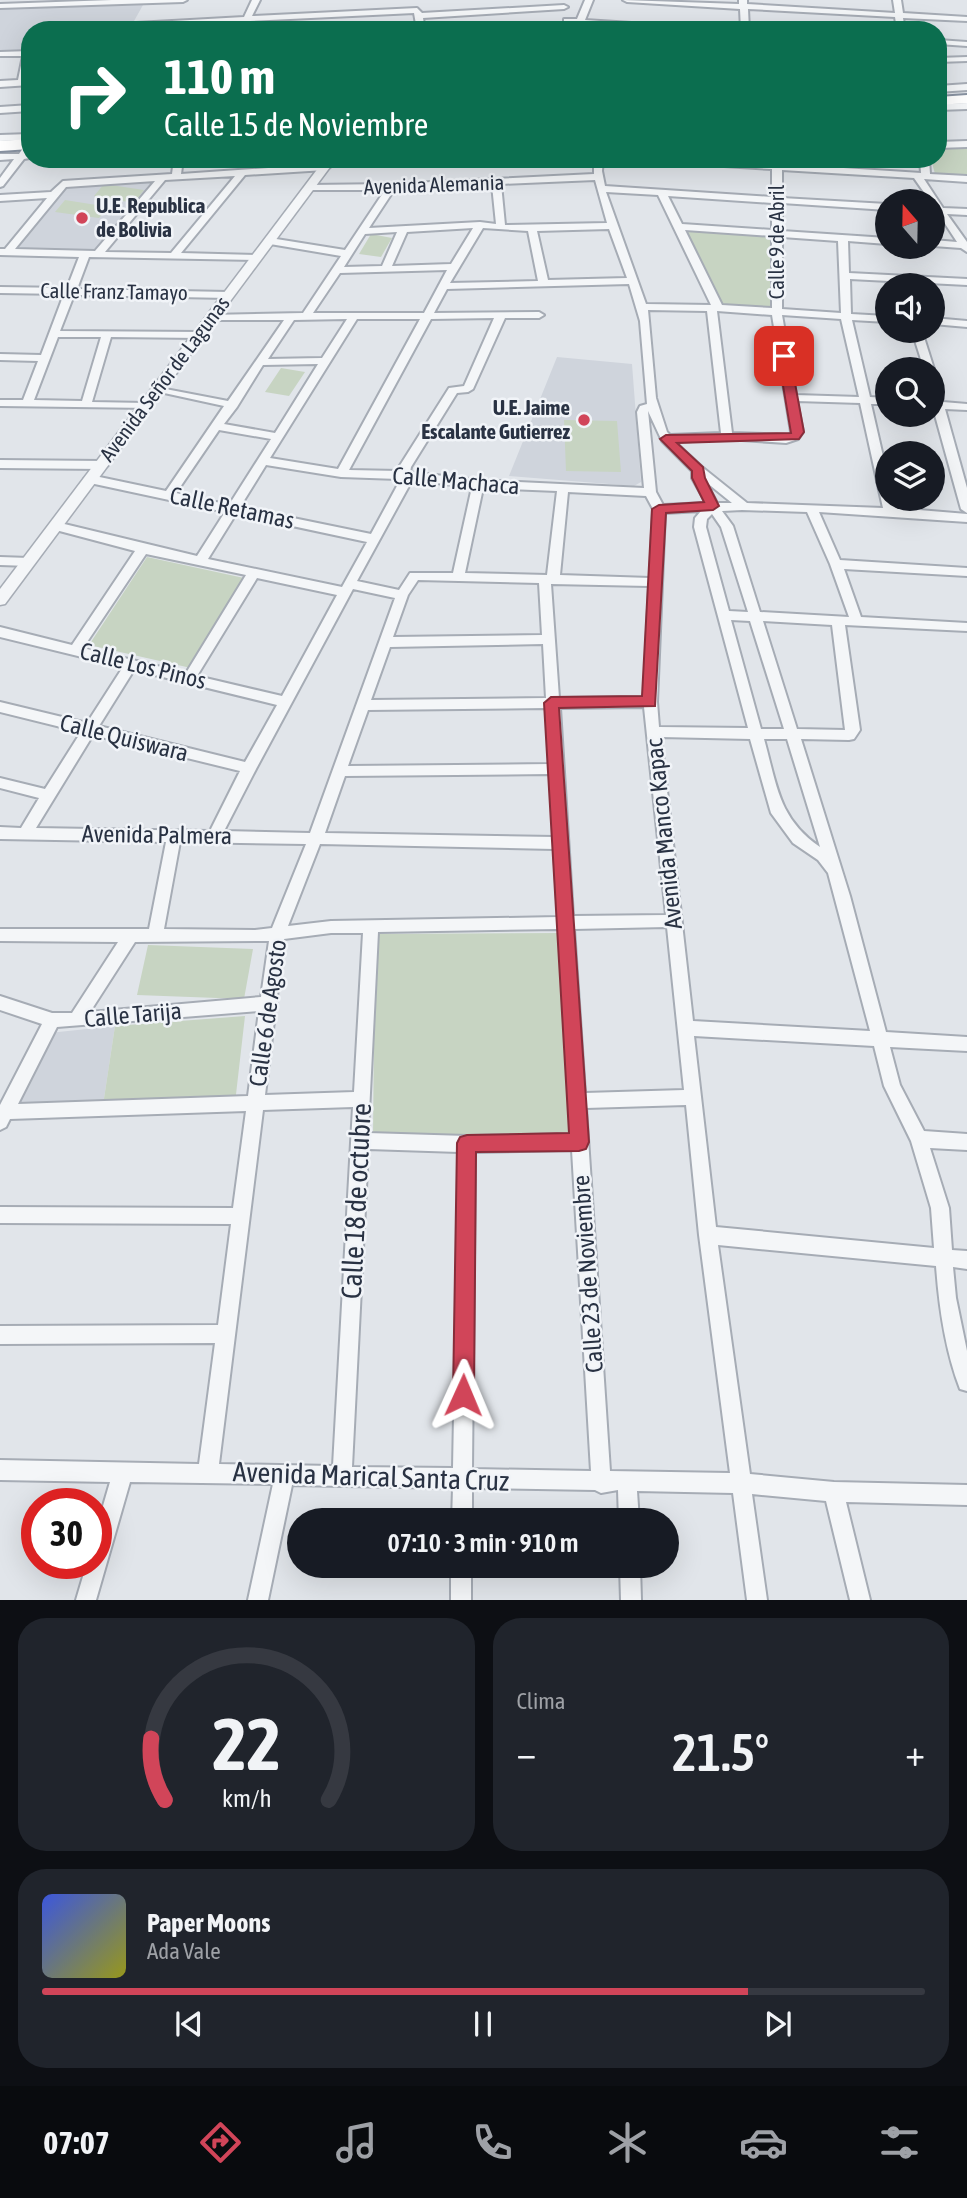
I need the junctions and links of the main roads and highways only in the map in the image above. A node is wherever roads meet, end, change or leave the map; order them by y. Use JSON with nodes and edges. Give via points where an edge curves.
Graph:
{"nodes":[{"id":1,"x":967,"y":93,"type":"edge"},
{"id":2,"x":947,"y":94,"type":"edge"},
{"id":3,"x":967,"y":99,"type":"edge"},
{"id":4,"x":947,"y":100,"type":"edge"},
{"id":5,"x":0,"y":146,"type":"edge"},
{"id":6,"x":21,"y":148,"type":"edge"},
{"id":7,"x":21,"y":150,"type":"edge"},
{"id":8,"x":0,"y":152,"type":"edge"}],
"edges":[{"from":1,"to":2,"type":"highway"},
{"from":3,"to":4,"type":"highway"},
{"from":5,"to":6,"type":"highway"},
{"from":7,"to":8,"type":"highway"}]}
